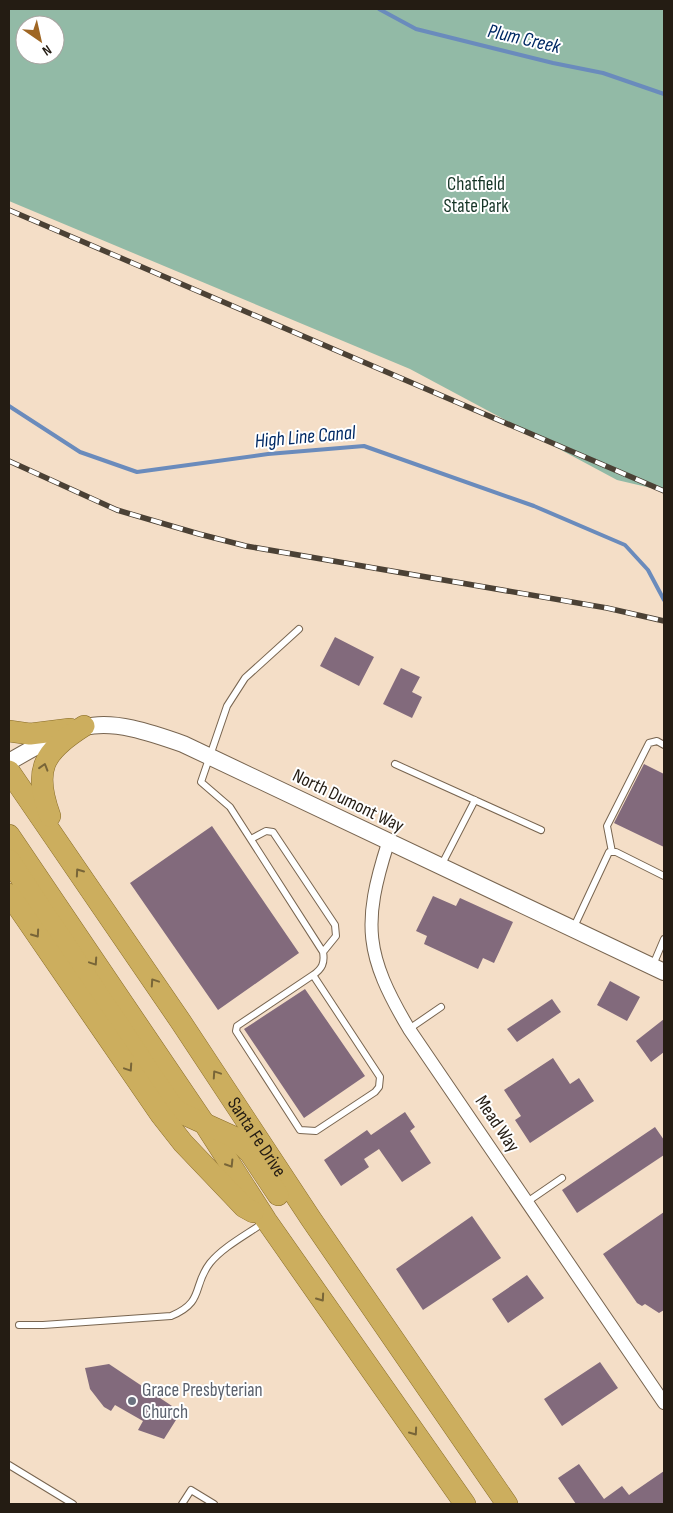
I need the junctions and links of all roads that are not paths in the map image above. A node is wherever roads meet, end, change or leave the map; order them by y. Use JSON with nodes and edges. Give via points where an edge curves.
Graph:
{"nodes":[{"id":1,"x":299,"y":629,"type":"dead end"},
{"id":2,"x":77,"y":728,"type":"junction"},
{"id":3,"x":9,"y":731,"type":"edge"},
{"id":4,"x":664,"y":745,"type":"edge"},
{"id":5,"x":210,"y":757,"type":"junction"},
{"id":6,"x":9,"y":762,"type":"edge"},
{"id":7,"x":395,"y":764,"type":"dead end"},
{"id":8,"x":9,"y":771,"type":"edge"},
{"id":9,"x":475,"y":800,"type":"junction"},
{"id":10,"x":541,"y":830,"type":"dead end"},
{"id":11,"x":9,"y":835,"type":"edge"},
{"id":12,"x":251,"y":839,"type":"junction"},
{"id":13,"x":388,"y":843,"type":"junction"},
{"id":14,"x":61,"y":847,"type":"junction"},
{"id":15,"x":612,"y":852,"type":"junction"},
{"id":16,"x":9,"y":860,"type":"edge"},
{"id":17,"x":440,"y":867,"type":"junction"},
{"id":18,"x":664,"y":876,"type":"edge"},
{"id":19,"x":9,"y":894,"type":"edge"},
{"id":20,"x":573,"y":930,"type":"junction"},
{"id":21,"x":664,"y":939,"type":"edge"},
{"id":22,"x":323,"y":952,"type":"junction"},
{"id":23,"x":658,"y":969,"type":"edge"},
{"id":24,"x":313,"y":975,"type":"junction"},
{"id":25,"x":441,"y":1007,"type":"dead end"},
{"id":26,"x":409,"y":1029,"type":"junction"},
{"id":27,"x":204,"y":1123,"type":"junction"},
{"id":28,"x":562,"y":1178,"type":"dead end"},
{"id":29,"x":527,"y":1202,"type":"junction"},
{"id":30,"x":266,"y":1220,"type":"junction"},
{"id":31,"x":18,"y":1325,"type":"dead end"},
{"id":32,"x":664,"y":1403,"type":"edge"},
{"id":33,"x":9,"y":1465,"type":"edge"},
{"id":34,"x":504,"y":1501,"type":"edge"},
{"id":35,"x":74,"y":1504,"type":"edge"},
{"id":36,"x":182,"y":1504,"type":"edge"},
{"id":37,"x":214,"y":1504,"type":"edge"},
{"id":38,"x":465,"y":1504,"type":"edge"}],
"edges":[{"from":1,"to":5,"type":"lane","via":[[245,678],[227,706]]},
{"from":2,"to":3,"type":"highway","via":[[30,734]]},
{"from":2,"to":5,"type":"street","name":"North Dumont Way","via":[[119,725],[143,730]]},
{"from":2,"to":6,"type":"street","name":"North Dumont Way","via":[[52,737]]},
{"from":14,"to":2,"type":"highway","one_way":true,"via":[[42,794],[42,770],[53,749]]},
{"from":4,"to":15,"type":"lane","via":[[656,741],[649,743],[607,826]]},
{"from":5,"to":12,"type":"lane","via":[[201,782],[230,806]]},
{"from":5,"to":13,"type":"street","name":"North Dumont Way"},
{"from":7,"to":9,"type":"lane"},
{"from":8,"to":14,"type":"highway","name":"Santa Fe Drive"},
{"from":9,"to":10,"type":"lane"},
{"from":9,"to":17,"type":"lane"},
{"from":11,"to":27,"type":"highway","name":"Santa Fe Drive","one_way":true},
{"from":12,"to":22,"type":"lane"},
{"from":12,"to":22,"type":"lane","via":[[266,831],[273,832],[335,925],[336,936]]},
{"from":13,"to":17,"type":"street","name":"North Dumont Way"},
{"from":13,"to":26,"type":"street","name":"Mead Way","via":[[371,908],[372,939],[380,974]]},
{"from":34,"to":14,"type":"highway","name":"Santa Fe Drive","one_way":true},
{"from":15,"to":18,"type":"lane"},
{"from":15,"to":20,"type":"lane","via":[[609,852]]},
{"from":16,"to":27,"type":"highway","via":[[168,1100],[179,1112]]},
{"from":17,"to":20,"type":"street","name":"North Dumont Way"},
{"from":19,"to":30,"type":"highway","one_way":true,"via":[[183,1143],[244,1207]]},
{"from":20,"to":23,"type":"street","name":"North Dumont Way"},
{"from":21,"to":23,"type":"lane"},
{"from":22,"to":24,"type":"lane","via":[[320,970]]},
{"from":24,"to":24,"type":"lane","via":[[237,1026],[236,1031],[300,1130],[308,1132],[316,1131],[380,1087],[380,1077]]},
{"from":25,"to":26,"type":"lane"},
{"from":26,"to":29,"type":"street","name":"Mead Way"},
{"from":27,"to":30,"type":"highway","name":"Santa Fe Drive","one_way":true},
{"from":27,"to":34,"type":"highway","via":[[234,1138],[250,1153],[452,1449]]},
{"from":28,"to":29,"type":"lane"},
{"from":29,"to":32,"type":"street","name":"Mead Way"},
{"from":30,"to":31,"type":"lane","via":[[211,1262],[192,1304],[183,1311],[171,1316]]},
{"from":30,"to":38,"type":"highway","name":"Santa Fe Drive","one_way":true},
{"from":33,"to":35,"type":"lane"},
{"from":36,"to":37,"type":"lane","via":[[191,1490]]}]}
